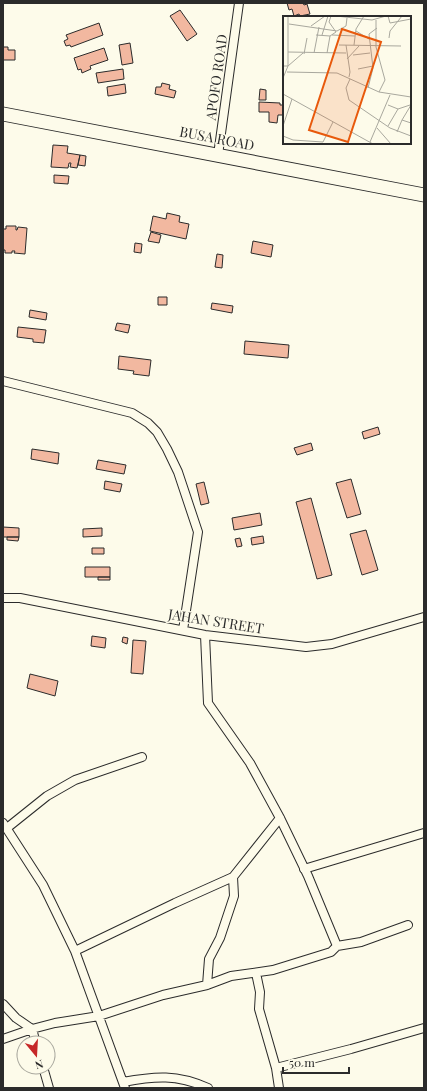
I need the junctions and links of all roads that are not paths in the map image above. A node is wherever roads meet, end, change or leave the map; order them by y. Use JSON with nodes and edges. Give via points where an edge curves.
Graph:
{"nodes":[{"id":1,"x":239,"y":3,"type":"edge"},
{"id":2,"x":3,"y":114,"type":"edge"},
{"id":3,"x":218,"y":154,"type":"junction"},
{"id":4,"x":424,"y":195,"type":"edge"},
{"id":5,"x":3,"y":381,"type":"edge"},
{"id":6,"x":3,"y":598,"type":"edge"},
{"id":7,"x":424,"y":618,"type":"edge"},
{"id":8,"x":183,"y":630,"type":"junction"},
{"id":9,"x":205,"y":635,"type":"junction"},
{"id":10,"x":142,"y":757,"type":"dead end"},
{"id":11,"x":280,"y":818,"type":"junction"},
{"id":12,"x":5,"y":825,"type":"edge"},
{"id":13,"x":424,"y":833,"type":"edge"},
{"id":14,"x":304,"y":869,"type":"junction"},
{"id":15,"x":233,"y":877,"type":"junction"},
{"id":16,"x":408,"y":925,"type":"dead end"},
{"id":17,"x":337,"y":946,"type":"junction"},
{"id":18,"x":75,"y":951,"type":"junction"},
{"id":19,"x":256,"y":973,"type":"junction"},
{"id":20,"x":207,"y":985,"type":"junction"},
{"id":21,"x":3,"y":1004,"type":"edge"},
{"id":22,"x":99,"y":1016,"type":"junction"},
{"id":23,"x":424,"y":1028,"type":"edge"},
{"id":24,"x":32,"y":1029,"type":"junction"},
{"id":25,"x":34,"y":1035,"type":"edge"},
{"id":26,"x":3,"y":1039,"type":"edge"},
{"id":27,"x":276,"y":1068,"type":"junction"},
{"id":28,"x":45,"y":1075,"type":"edge"},
{"id":29,"x":124,"y":1085,"type":"edge"},
{"id":30,"x":49,"y":1088,"type":"edge"},
{"id":31,"x":208,"y":1088,"type":"edge"},
{"id":32,"x":279,"y":1088,"type":"edge"}],
"edges":[{"from":1,"to":3,"type":"street","name":"APOFO ROAD"},
{"from":2,"to":3,"type":"main road","name":"BUSA ROAD"},
{"from":3,"to":4,"type":"main road","name":"BUSA ROAD"},
{"from":5,"to":8,"type":"street","via":[[132,413],[157,432],[178,472],[198,532]]},
{"from":6,"to":8,"type":"street","name":"JAHAN STREET","via":[[20,598]]},
{"from":7,"to":9,"type":"street","name":"JAHAN STREET","via":[[332,644],[306,647]]},
{"from":8,"to":9,"type":"street","name":"JAHAN STREET"},
{"from":9,"to":11,"type":"street","via":[[208,703],[250,763]]},
{"from":10,"to":12,"type":"street","via":[[75,780]]},
{"from":11,"to":14,"type":"street"},
{"from":11,"to":15,"type":"street"},
{"from":12,"to":18,"type":"street","via":[[43,885]]},
{"from":13,"to":14,"type":"street"},
{"from":14,"to":17,"type":"street"},
{"from":15,"to":18,"type":"street"},
{"from":15,"to":20,"type":"street","via":[[234,896],[220,938],[209,959]]},
{"from":16,"to":17,"type":"street","via":[[361,942]]},
{"from":17,"to":19,"type":"street","via":[[331,952]]},
{"from":18,"to":22,"type":"street"},
{"from":19,"to":20,"type":"street","via":[[231,976]]},
{"from":19,"to":27,"type":"street","via":[[260,992],[259,1008]]},
{"from":20,"to":22,"type":"street","via":[[163,995]]},
{"from":21,"to":24,"type":"street","via":[[16,1018]]},
{"from":22,"to":24,"type":"street"},
{"from":22,"to":29,"type":"street"},
{"from":23,"to":27,"type":"street"},
{"from":24,"to":25,"type":"street"},
{"from":24,"to":26,"type":"street"},
{"from":27,"to":32,"type":"street"},
{"from":28,"to":30,"type":"street"},
{"from":29,"to":31,"type":"street","via":[[149,1078],[165,1077],[197,1083]]}]}
